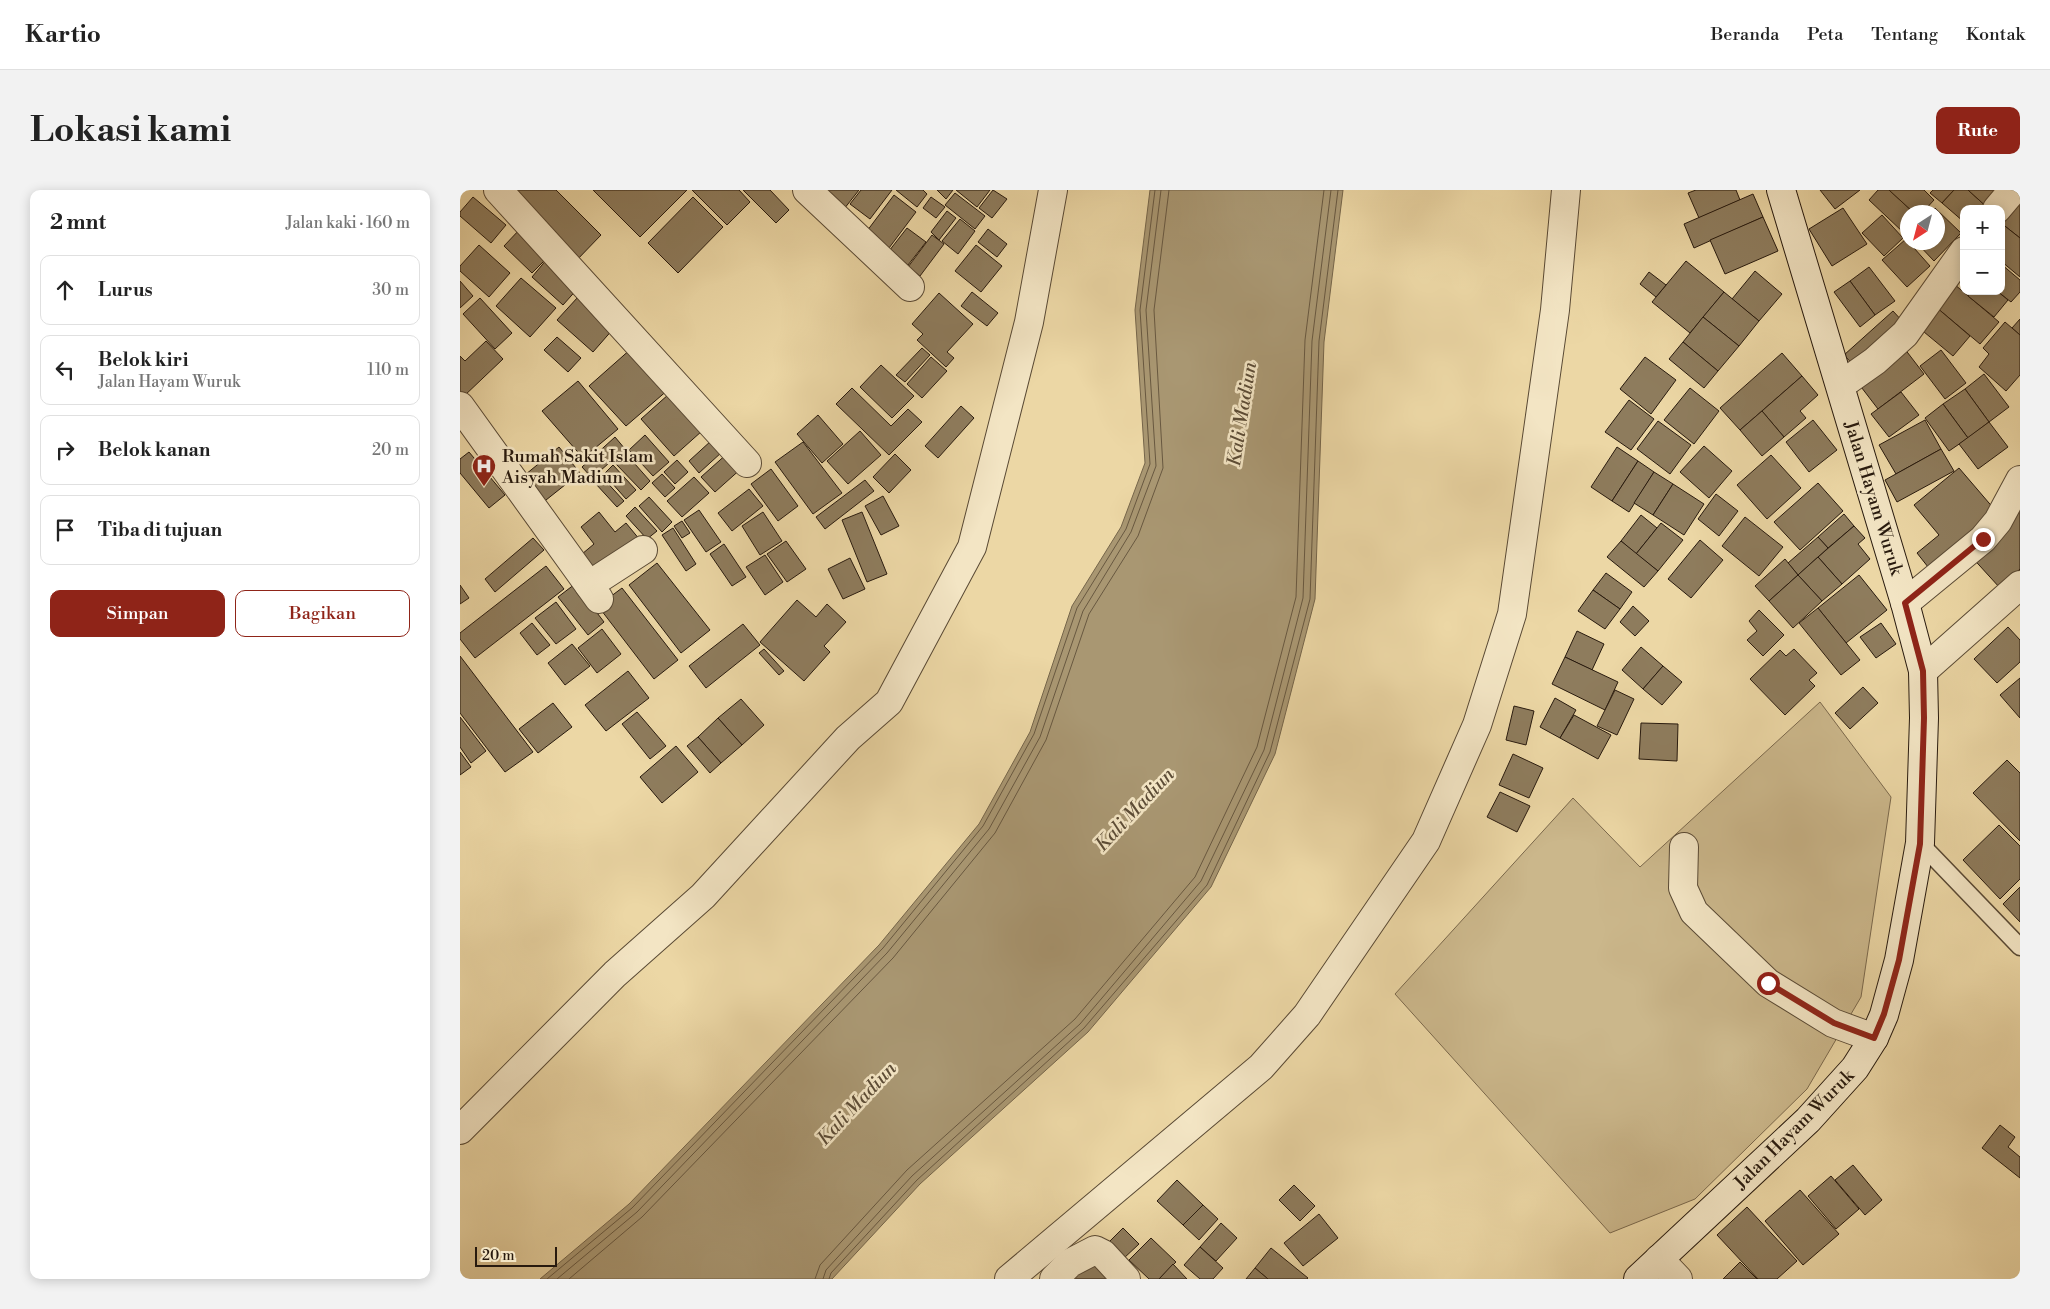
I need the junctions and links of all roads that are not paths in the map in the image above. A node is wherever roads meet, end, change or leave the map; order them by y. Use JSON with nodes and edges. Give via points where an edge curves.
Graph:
{"nodes":[{"id":1,"x":498,"y":190,"type":"edge"},
{"id":2,"x":807,"y":190,"type":"edge"},
{"id":3,"x":1053,"y":190,"type":"edge"},
{"id":4,"x":1566,"y":190,"type":"edge"},
{"id":5,"x":1781,"y":190,"type":"edge"},
{"id":6,"x":2013,"y":190,"type":"edge"},
{"id":7,"x":2000,"y":205,"type":"edge"},
{"id":8,"x":1960,"y":257,"type":"edge"},
{"id":9,"x":910,"y":287,"type":"dead end"},
{"id":10,"x":1841,"y":385,"type":"junction"},
{"id":11,"x":460,"y":406,"type":"edge"},
{"id":12,"x":747,"y":463,"type":"dead end"},
{"id":13,"x":2020,"y":480,"type":"edge"},
{"id":14,"x":643,"y":550,"type":"dead end"},
{"id":15,"x":2020,"y":585,"type":"edge"},
{"id":16,"x":1905,"y":603,"type":"junction"},
{"id":17,"x":1923,"y":671,"type":"junction"},
{"id":18,"x":1920,"y":844,"type":"junction"},
{"id":19,"x":1684,"y":847,"type":"dead end"},
{"id":20,"x":2020,"y":947,"type":"edge"},
{"id":21,"x":1874,"y":1038,"type":"junction"},
{"id":22,"x":460,"y":1130,"type":"edge"},
{"id":23,"x":1659,"y":1258,"type":"junction"},
{"id":24,"x":1009,"y":1279,"type":"edge"},
{"id":25,"x":1054,"y":1279,"type":"edge"},
{"id":26,"x":1126,"y":1279,"type":"edge"},
{"id":27,"x":1638,"y":1279,"type":"edge"},
{"id":28,"x":1678,"y":1279,"type":"edge"}],
"edges":[{"from":1,"to":12,"type":"street"},
{"from":2,"to":9,"type":"street"},
{"from":3,"to":22,"type":"street","via":[[1029,322],[972,547],[889,702],[848,738],[703,896],[615,974]]},
{"from":4,"to":24,"type":"street","via":[[1555,310],[1512,614],[1477,725],[1426,841],[1307,1015],[1261,1067]]},
{"from":5,"to":10,"type":"street","name":"Jalan Hayam Wuruk"},
{"from":6,"to":7,"type":"street"},
{"from":8,"to":10,"type":"street","via":[[1904,334],[1875,361]]},
{"from":10,"to":16,"type":"street","name":"Jalan Hayam Wuruk"},
{"from":11,"to":14,"type":"street","via":[[594,592]]},
{"from":13,"to":16,"type":"street","via":[[1998,520],[1983,539]]},
{"from":15,"to":17,"type":"street"},
{"from":16,"to":17,"type":"street","name":"Jalan Hayam Wuruk"},
{"from":17,"to":18,"type":"street","name":"Jalan Hayam Wuruk"},
{"from":18,"to":20,"type":"lane"},
{"from":18,"to":21,"type":"street","name":"Jalan Hayam Wuruk","via":[[1899,960]]},
{"from":19,"to":21,"type":"street","via":[[1682,888],[1694,912],[1768,983],[1834,1023]]},
{"from":21,"to":23,"type":"street","name":"Jalan Hayam Wuruk","via":[[1855,1068],[1808,1120]]},
{"from":23,"to":27,"type":"street","name":"Jalan Hayam Wuruk"},
{"from":23,"to":28,"type":"street"},
{"from":25,"to":26,"type":"street","via":[[1070,1263],[1095,1250],[1103,1254]]}]}
